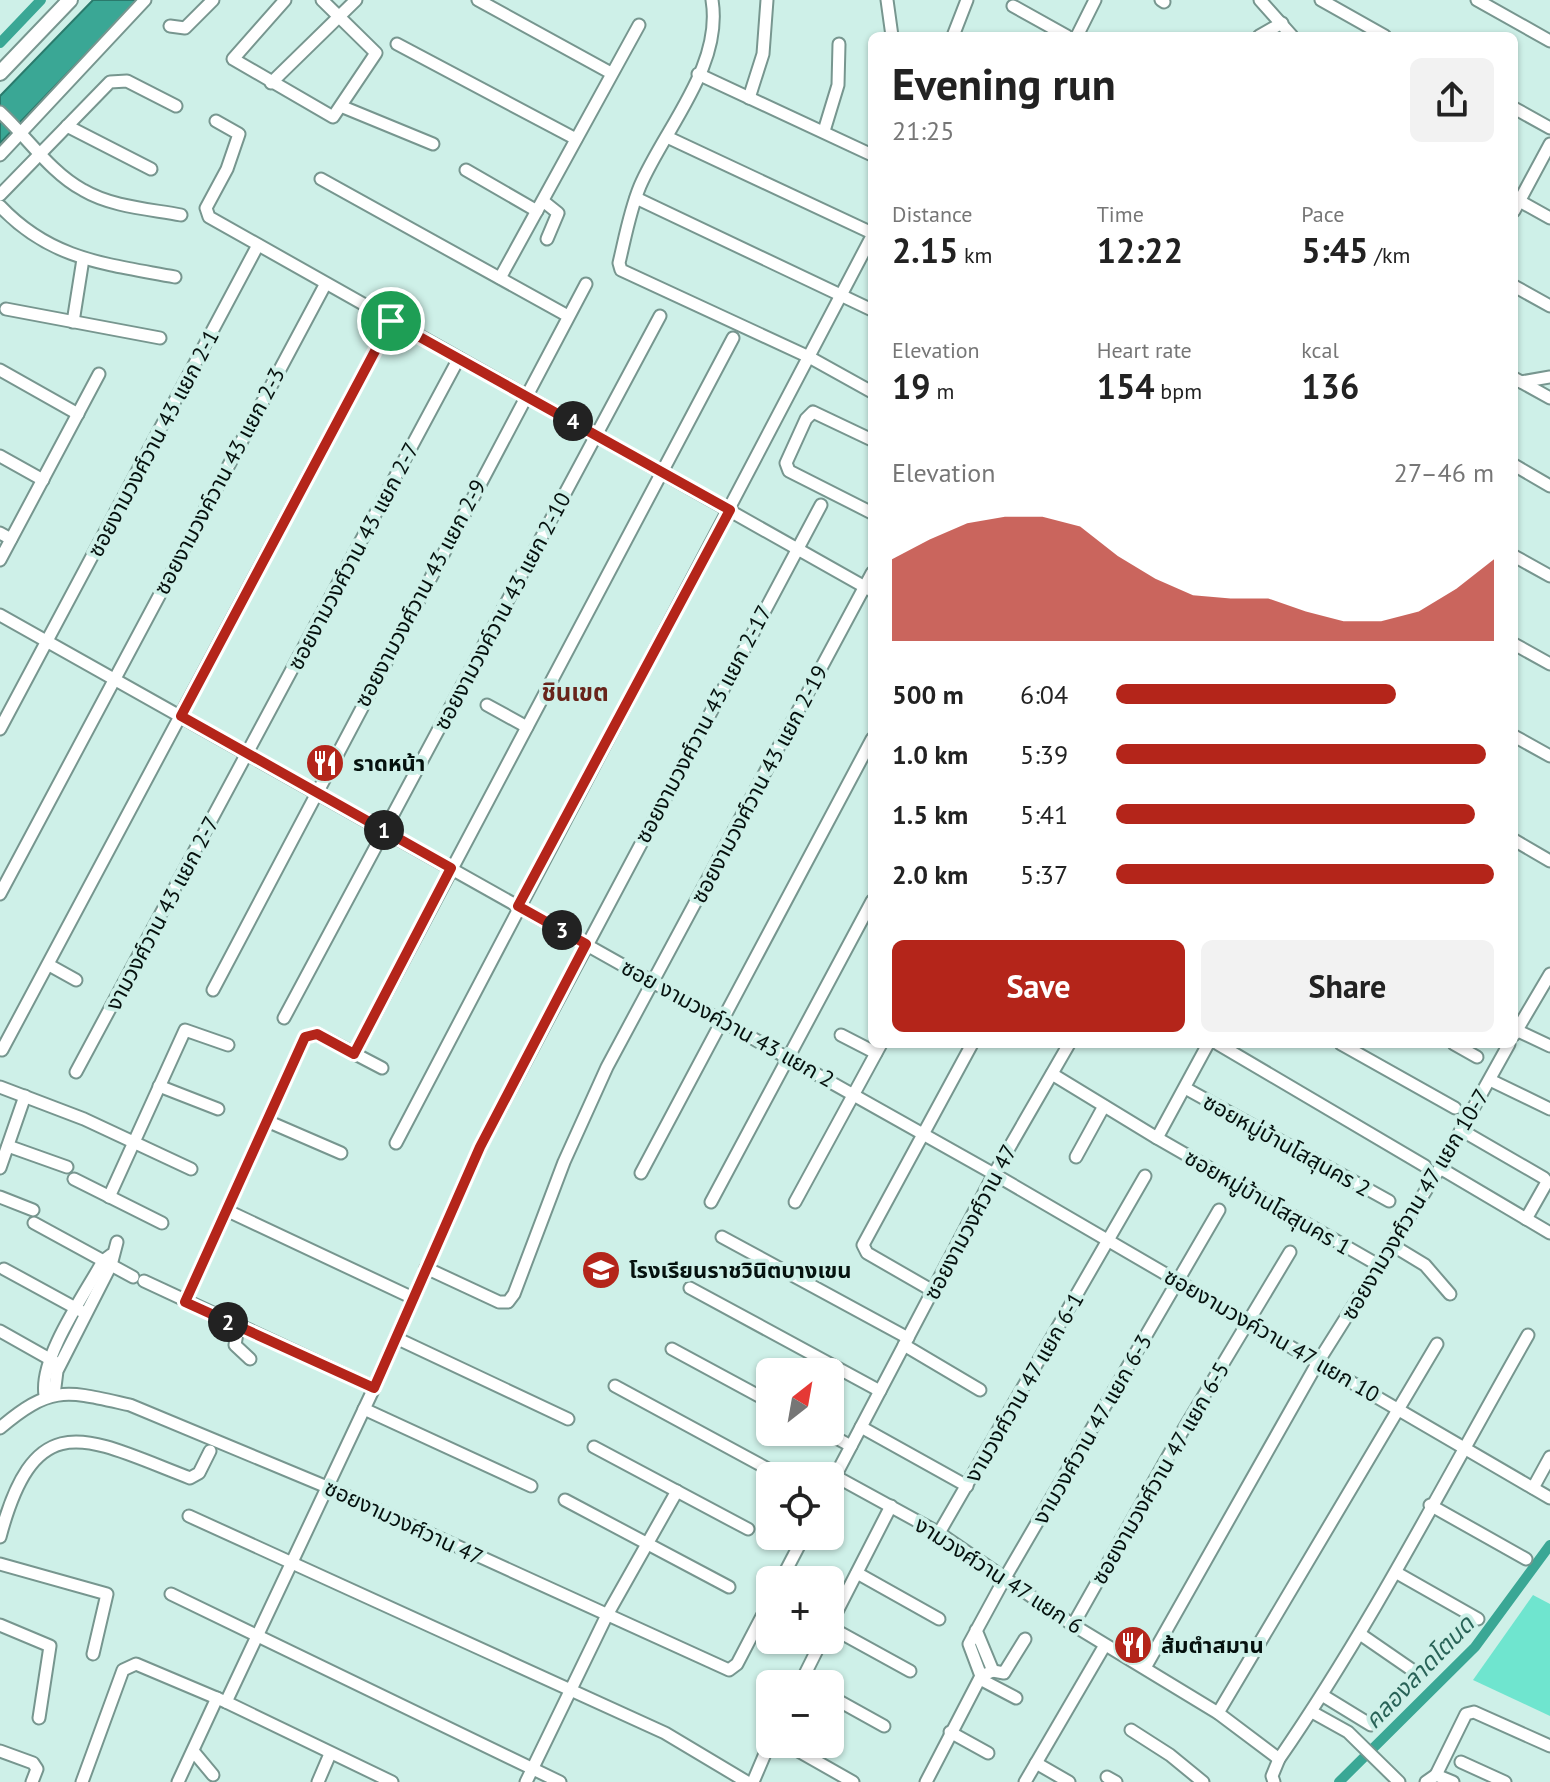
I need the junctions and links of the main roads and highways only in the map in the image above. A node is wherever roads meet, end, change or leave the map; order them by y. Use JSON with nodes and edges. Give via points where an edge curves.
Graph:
{"nodes":[{"id":1,"x":70,"y":0,"type":"edge"},
{"id":2,"x":0,"y":73,"type":"edge"}],
"edges":[{"from":1,"to":2,"type":"main road"}]}
